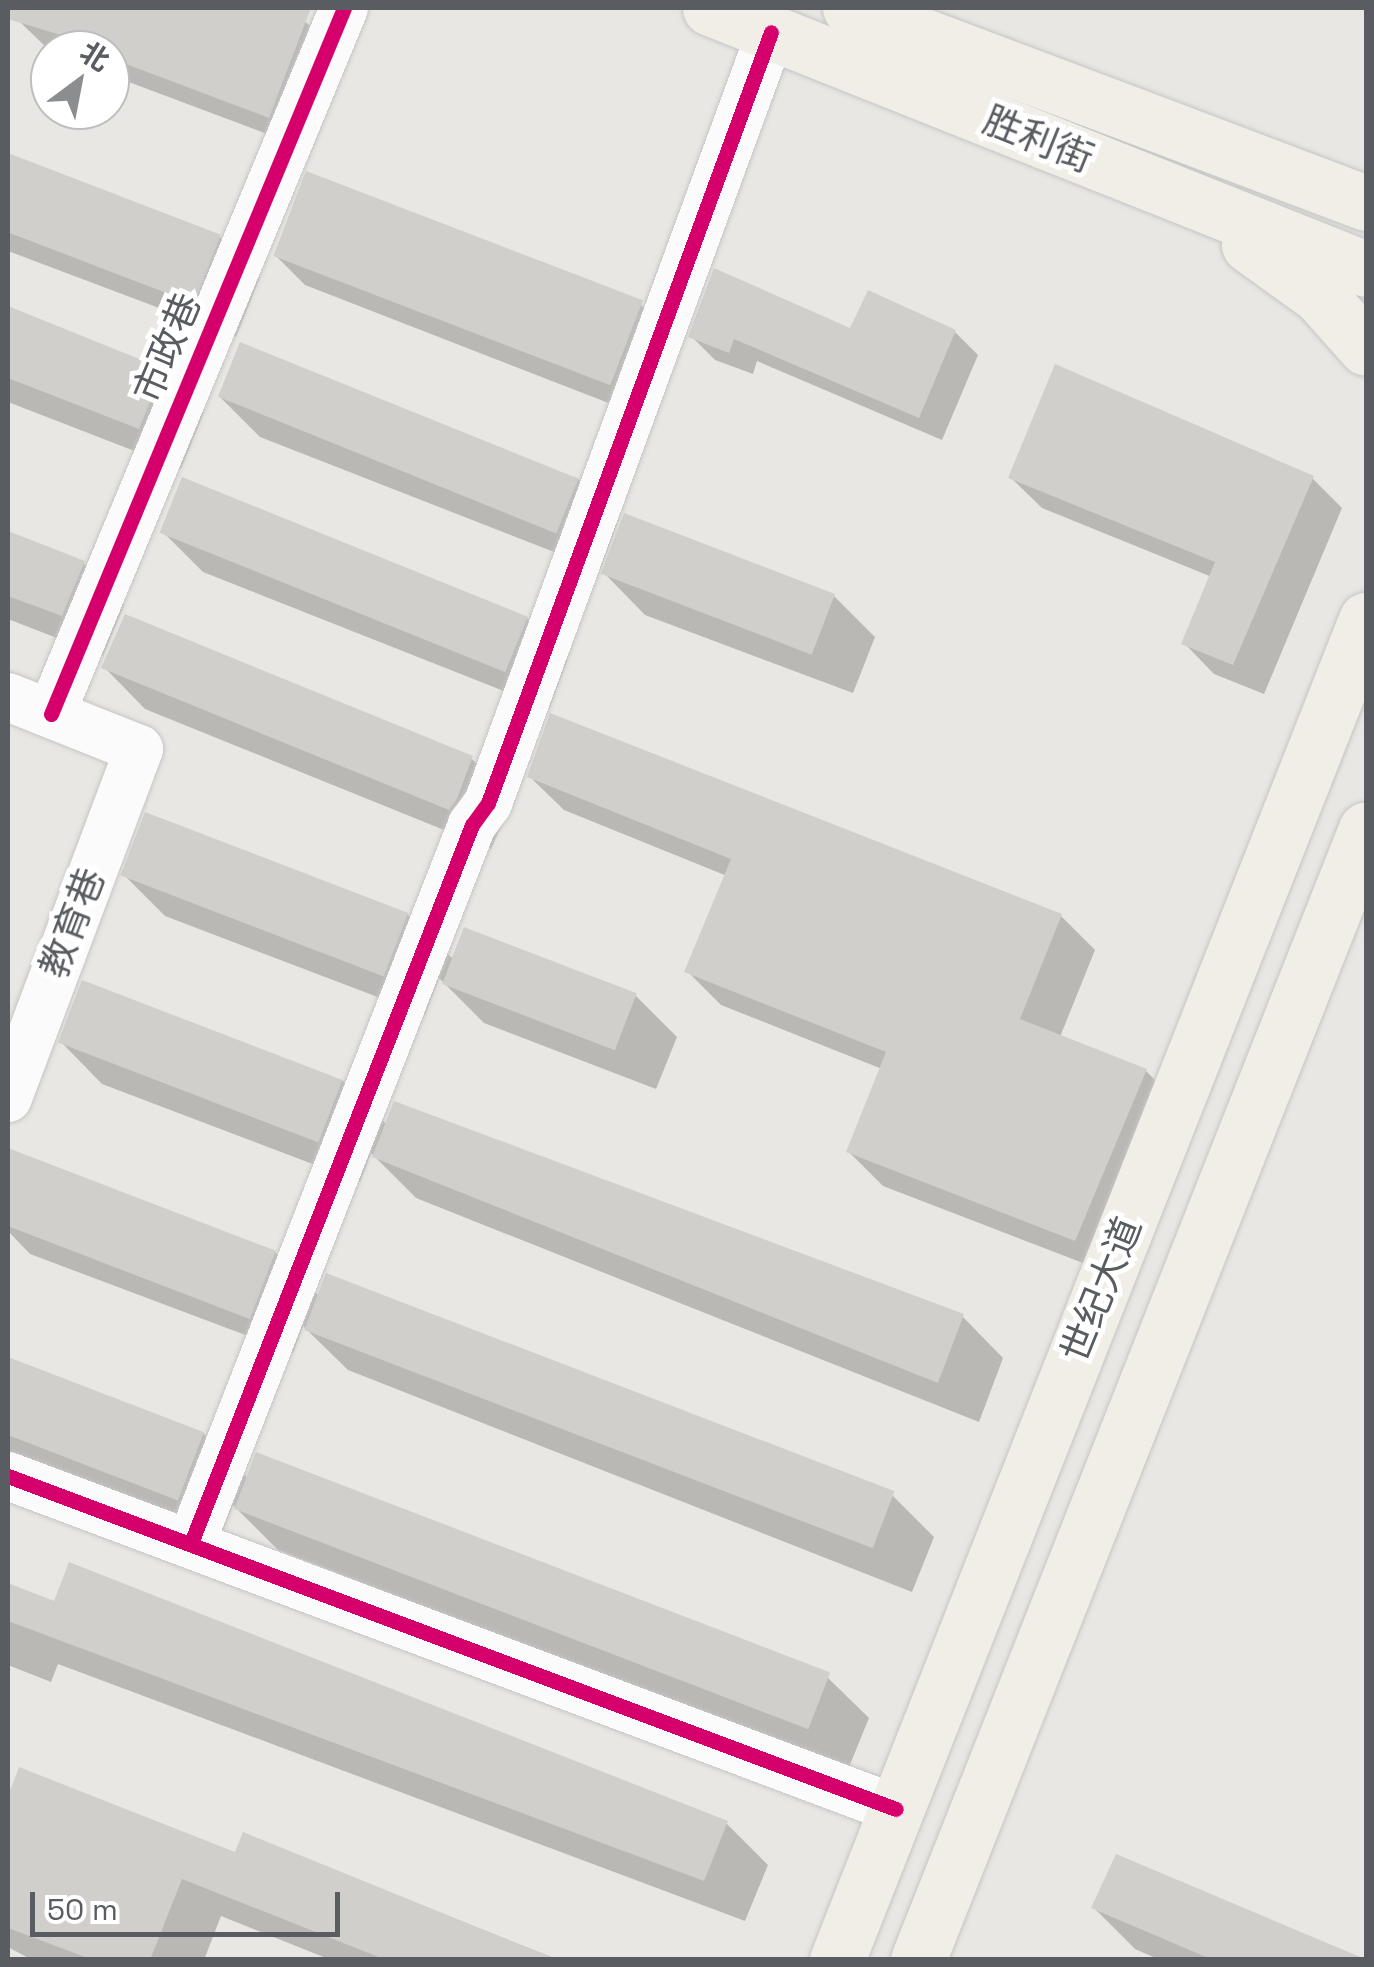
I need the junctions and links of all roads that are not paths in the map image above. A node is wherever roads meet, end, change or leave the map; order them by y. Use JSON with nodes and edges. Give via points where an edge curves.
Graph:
{"nodes":[{"id":1,"x":344,"y":8,"type":"edge"},
{"id":2,"x":710,"y":8,"type":"edge"},
{"id":3,"x":850,"y":8,"type":"edge"},
{"id":4,"x":772,"y":32,"type":"junction"},
{"id":5,"x":1179,"y":132,"type":"junction"},
{"id":6,"x":1366,"y":176,"type":"edge"},
{"id":7,"x":1157,"y":188,"type":"junction"},
{"id":8,"x":1366,"y":203,"type":"edge"},
{"id":9,"x":1366,"y":269,"type":"edge"},
{"id":10,"x":1366,"y":348,"type":"edge"},
{"id":11,"x":1366,"y":620,"type":"edge"},
{"id":12,"x":8,"y":696,"type":"edge"},
{"id":13,"x":51,"y":714,"type":"junction"},
{"id":14,"x":1366,"y":830,"type":"edge"},
{"id":15,"x":8,"y":1098,"type":"edge"},
{"id":16,"x":8,"y":1476,"type":"edge"},
{"id":17,"x":191,"y":1543,"type":"junction"},
{"id":18,"x":896,"y":1809,"type":"junction"},
{"id":19,"x":836,"y":1960,"type":"edge"},
{"id":20,"x":918,"y":1960,"type":"edge"}],
"edges":[{"from":1,"to":13,"type":"street","name":"市政巷"},
{"from":2,"to":4,"type":"main road","name":"胜利街"},
{"from":3,"to":5,"type":"main road","name":"胜利街"},
{"from":4,"to":7,"type":"main road","name":"胜利街"},
{"from":4,"to":17,"type":"street","via":[[488,803],[472,825]]},
{"from":5,"to":6,"type":"main road"},
{"from":5,"to":8,"type":"main road","name":"胜利街"},
{"from":7,"to":9,"type":"main road","name":"胜利街"},
{"from":7,"to":10,"type":"main road","via":[[1320,296]]},
{"from":11,"to":18,"type":"main road","name":"世纪大道"},
{"from":12,"to":13,"type":"street"},
{"from":13,"to":15,"type":"street","name":"教育巷","via":[[139,748]]},
{"from":14,"to":20,"type":"main road","name":"世纪大道"},
{"from":16,"to":17,"type":"street","via":[[161,1541]]},
{"from":17,"to":18,"type":"street"},
{"from":18,"to":19,"type":"main road","name":"世纪大道"}]}
